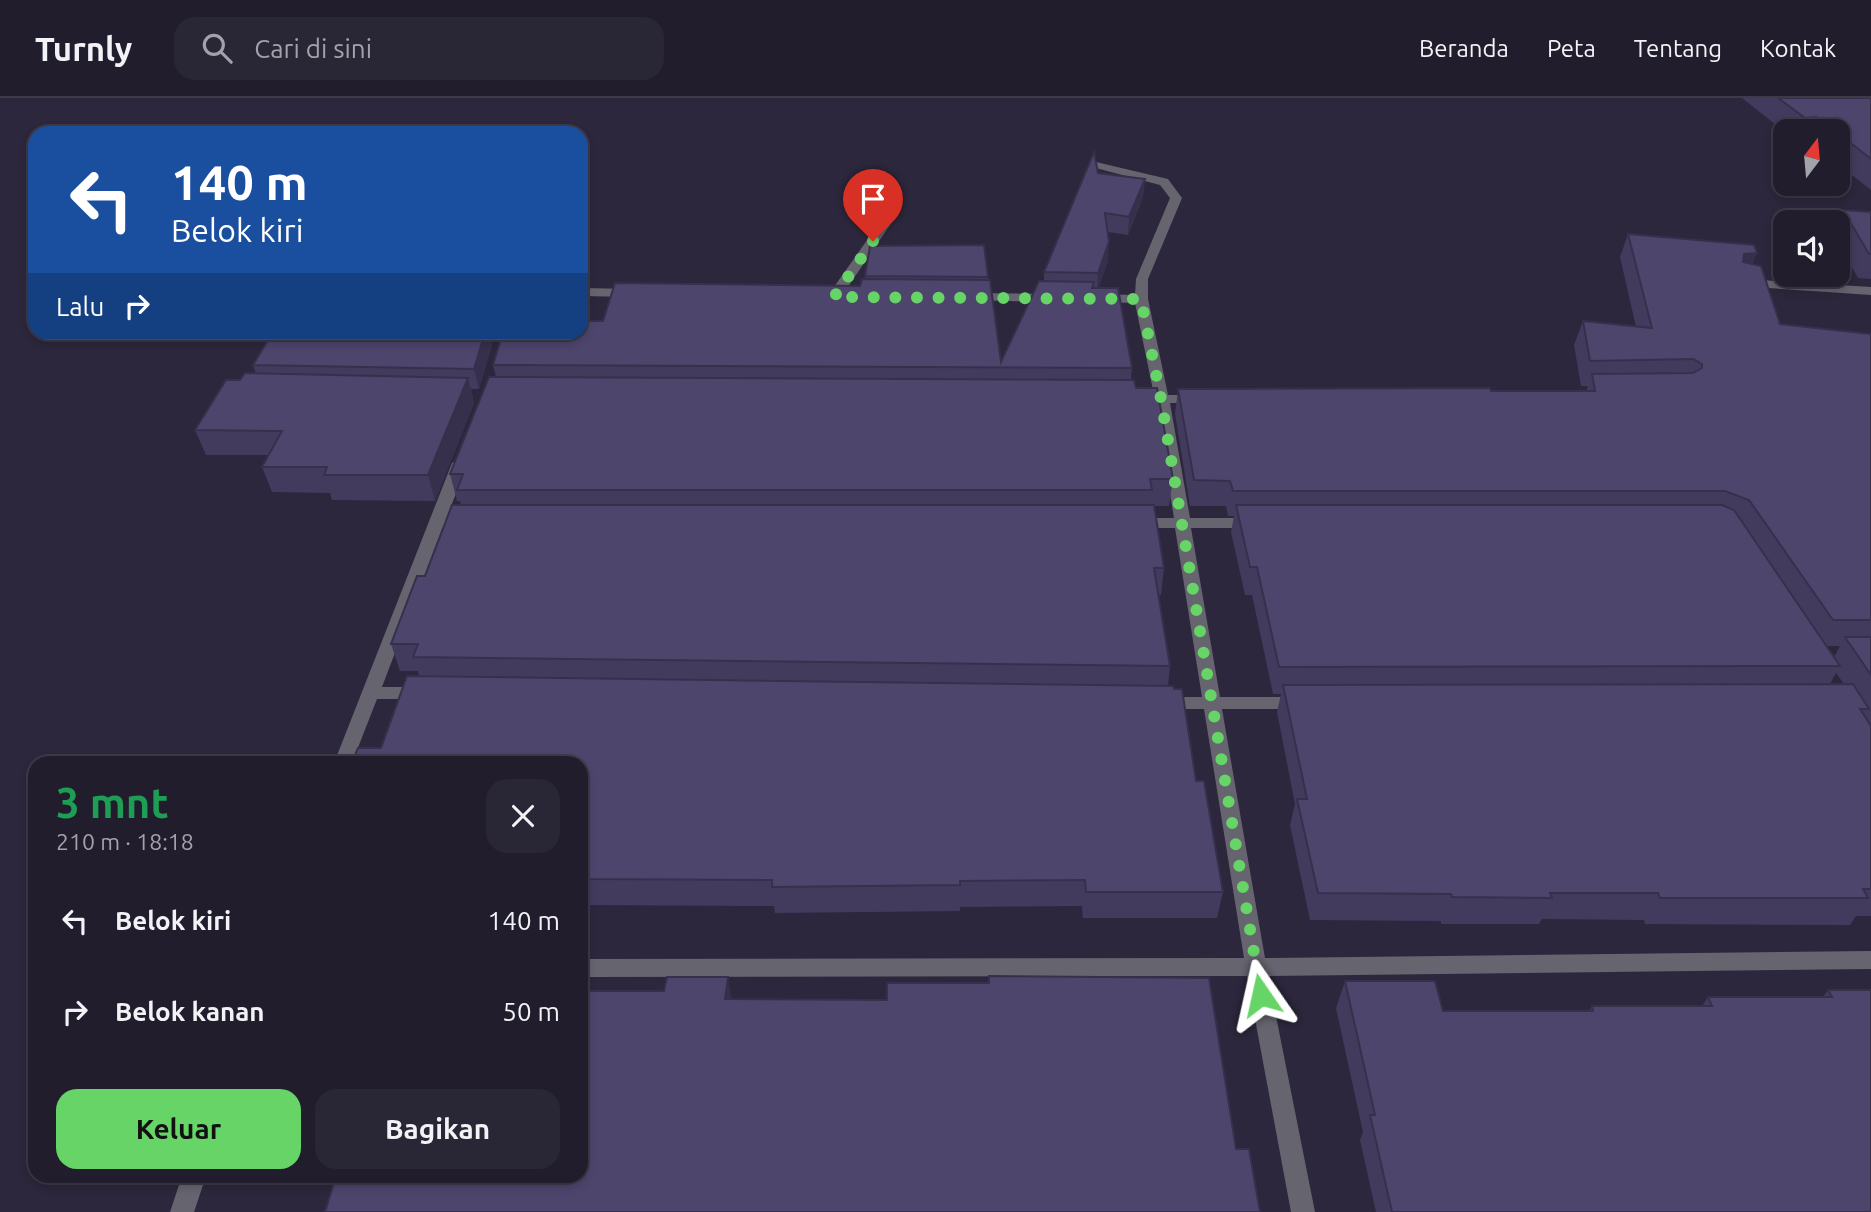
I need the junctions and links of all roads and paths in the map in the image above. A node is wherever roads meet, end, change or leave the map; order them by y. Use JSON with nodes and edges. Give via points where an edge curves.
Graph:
{"nodes":[{"id":1,"x":1096,"y":165,"type":"edge"},
{"id":2,"x":886,"y":222,"type":"dead end"},
{"id":3,"x":1741,"y":283,"type":"edge"},
{"id":4,"x":1871,"y":291,"type":"edge"},
{"id":5,"x":588,"y":292,"type":"edge"},
{"id":6,"x":648,"y":293,"type":"edge"},
{"id":7,"x":834,"y":297,"type":"edge"},
{"id":8,"x":960,"y":297,"type":"edge"},
{"id":9,"x":1141,"y":299,"type":"junction"},
{"id":10,"x":1216,"y":398,"type":"edge"},
{"id":11,"x":1120,"y":399,"type":"edge"},
{"id":12,"x":1161,"y":399,"type":"junction"},
{"id":13,"x":466,"y":447,"type":"edge"},
{"id":14,"x":1126,"y":523,"type":"edge"},
{"id":15,"x":1182,"y":523,"type":"junction"},
{"id":16,"x":1278,"y":523,"type":"edge"},
{"id":17,"x":436,"y":524,"type":"junction"},
{"id":18,"x":477,"y":524,"type":"edge"},
{"id":19,"x":371,"y":693,"type":"junction"},
{"id":20,"x":439,"y":694,"type":"edge"},
{"id":21,"x":1142,"y":703,"type":"edge"},
{"id":22,"x":1321,"y":703,"type":"edge"},
{"id":23,"x":1211,"y":704,"type":"junction"},
{"id":24,"x":346,"y":756,"type":"edge"},
{"id":25,"x":1871,"y":960,"type":"edge"},
{"id":26,"x":1256,"y":967,"type":"junction"},
{"id":27,"x":588,"y":968,"type":"edge"},
{"id":28,"x":192,"y":1183,"type":"edge"},
{"id":29,"x":182,"y":1212,"type":"edge"},
{"id":30,"x":1303,"y":1212,"type":"edge"}],
"edges":[{"from":1,"to":9,"type":"street","via":[[1164,182],[1176,198],[1142,279]]},
{"from":2,"to":7,"type":"street"},
{"from":3,"to":4,"type":"street"},
{"from":5,"to":6,"type":"street"},
{"from":8,"to":9,"type":"street"},
{"from":9,"to":12,"type":"street"},
{"from":10,"to":12,"type":"street"},
{"from":11,"to":12,"type":"street"},
{"from":12,"to":15,"type":"street"},
{"from":13,"to":17,"type":"street"},
{"from":14,"to":15,"type":"street"},
{"from":15,"to":16,"type":"street"},
{"from":15,"to":23,"type":"street"},
{"from":17,"to":18,"type":"street"},
{"from":17,"to":19,"type":"street"},
{"from":19,"to":20,"type":"street"},
{"from":19,"to":24,"type":"street"},
{"from":21,"to":23,"type":"street"},
{"from":22,"to":23,"type":"street"},
{"from":23,"to":26,"type":"street"},
{"from":25,"to":26,"type":"street"},
{"from":26,"to":27,"type":"street"},
{"from":26,"to":30,"type":"street"},
{"from":28,"to":29,"type":"street"}]}
